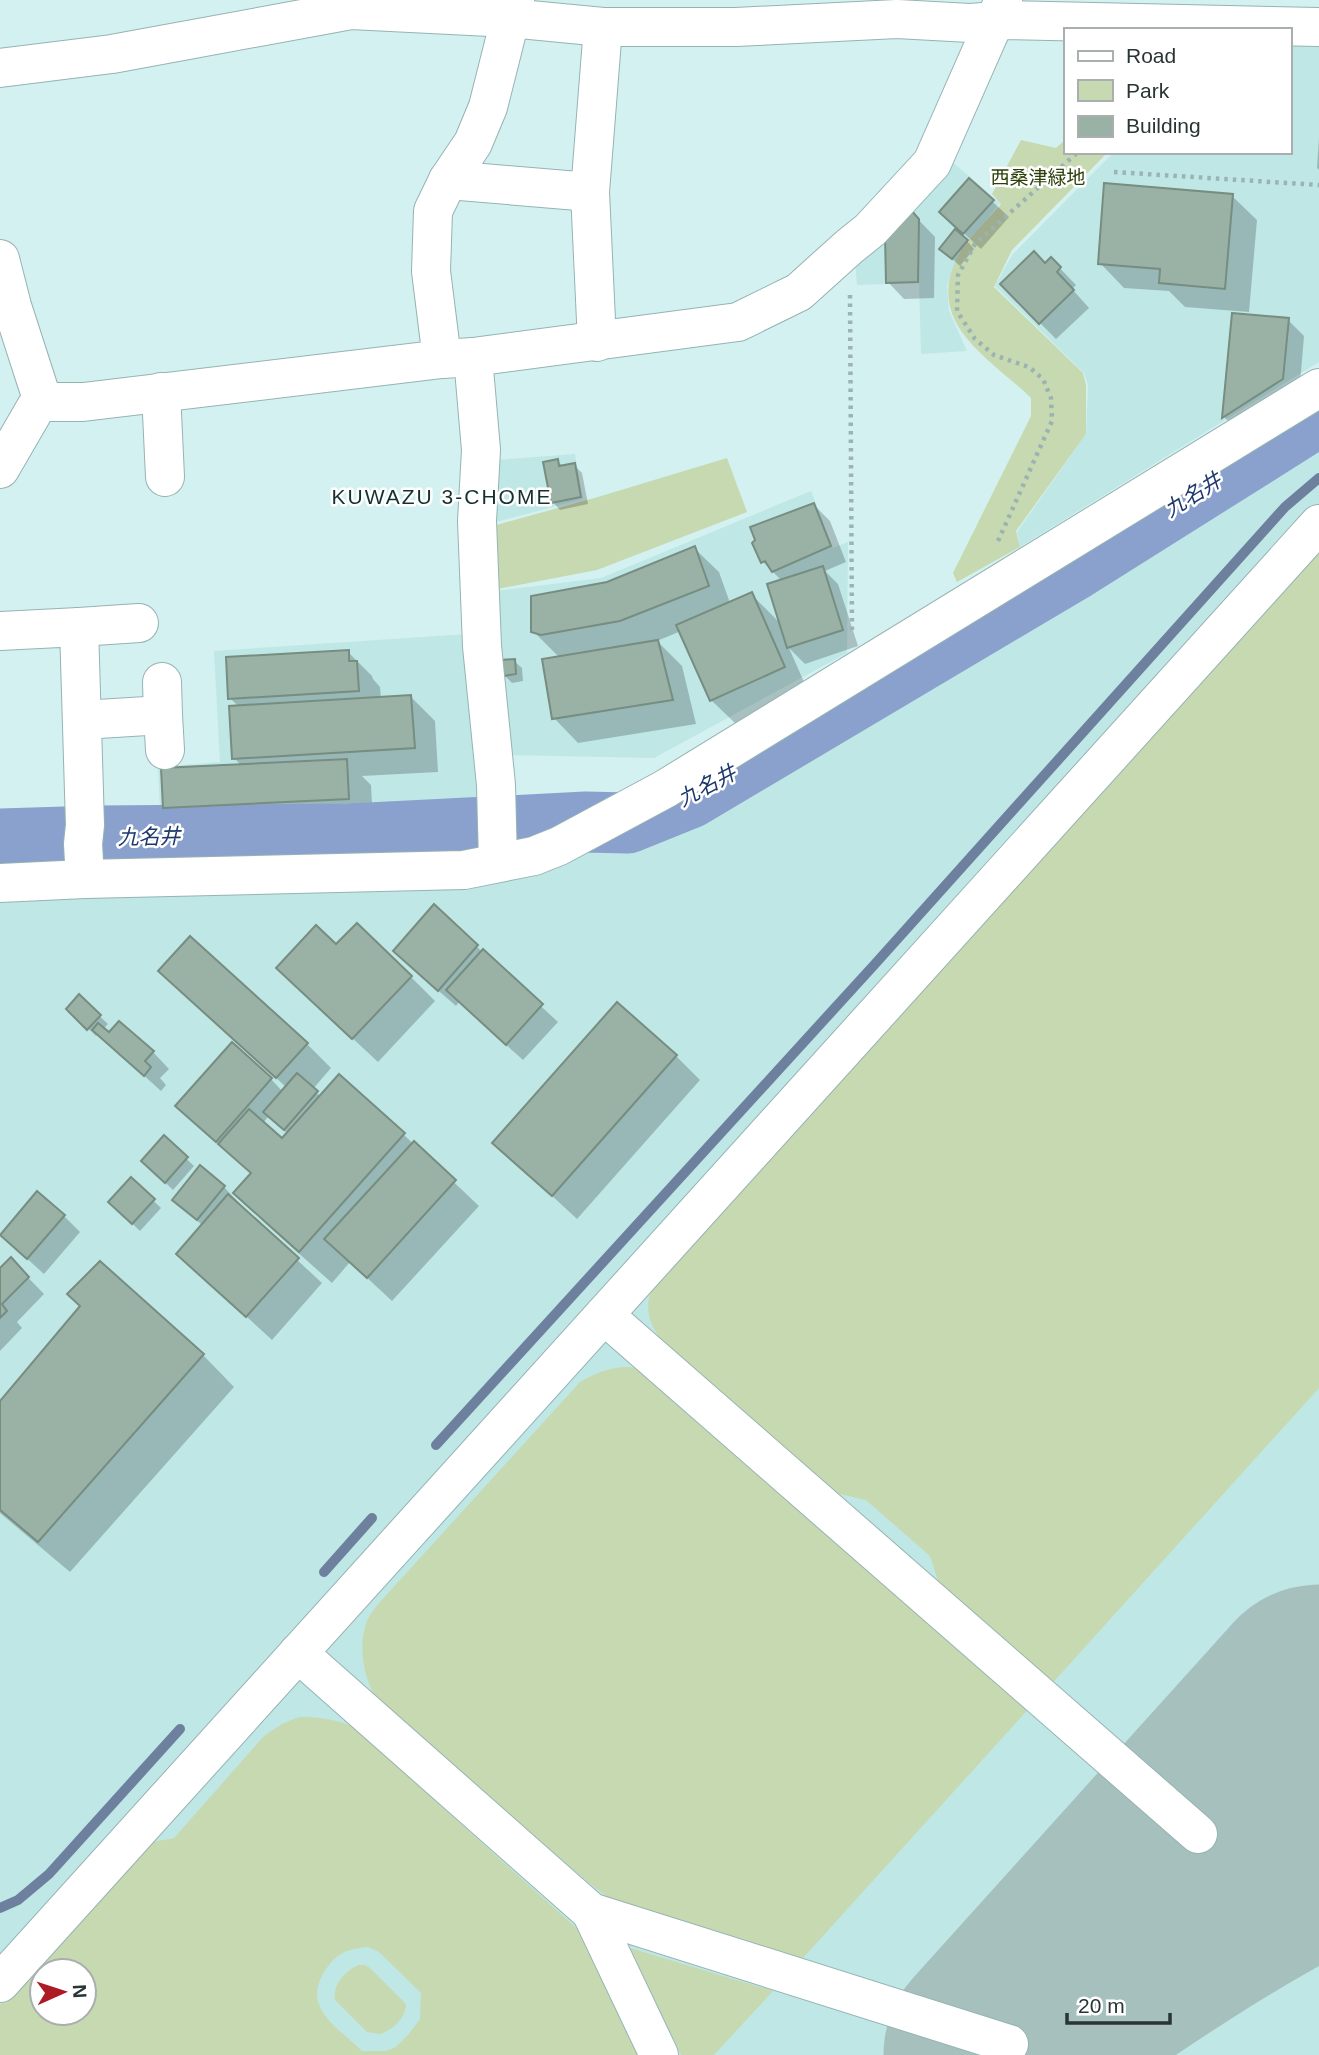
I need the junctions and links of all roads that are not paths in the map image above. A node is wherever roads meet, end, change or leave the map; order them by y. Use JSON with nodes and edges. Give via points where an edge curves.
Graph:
{"nodes":[{"id":1,"x":513,"y":9,"type":"edge"},
{"id":2,"x":999,"y":11,"type":"edge"},
{"id":3,"x":758,"y":13,"type":"edge"},
{"id":4,"x":603,"y":27,"type":"junction"},
{"id":5,"x":1319,"y":27,"type":"edge"},
{"id":6,"x":0,"y":68,"type":"edge"},
{"id":7,"x":447,"y":180,"type":"junction"},
{"id":8,"x":590,"y":191,"type":"junction"},
{"id":9,"x":0,"y":259,"type":"edge"},
{"id":10,"x":597,"y":341,"type":"junction"},
{"id":11,"x":458,"y":358,"type":"junction"},
{"id":12,"x":1319,"y":388,"type":"edge"},
{"id":13,"x":161,"y":392,"type":"junction"},
{"id":14,"x":43,"y":402,"type":"junction"},
{"id":15,"x":0,"y":469,"type":"edge"},
{"id":16,"x":165,"y":477,"type":"dead end"},
{"id":17,"x":1319,"y":524,"type":"edge"},
{"id":18,"x":139,"y":624,"type":"dead end"},
{"id":19,"x":79,"y":627,"type":"junction"},
{"id":20,"x":0,"y":631,"type":"edge"},
{"id":21,"x":163,"y":716,"type":"dead end"},
{"id":22,"x":82,"y":720,"type":"junction"},
{"id":23,"x":498,"y":862,"type":"junction"},
{"id":24,"x":85,"y":878,"type":"junction"},
{"id":25,"x":0,"y":883,"type":"edge"},
{"id":26,"x":604,"y":1315,"type":"junction"},
{"id":27,"x":298,"y":1653,"type":"junction"},
{"id":28,"x":1198,"y":1834,"type":"dead end"},
{"id":29,"x":591,"y":1912,"type":"junction"},
{"id":30,"x":0,"y":1983,"type":"edge"},
{"id":31,"x":1009,"y":2044,"type":"dead end"},
{"id":32,"x":659,"y":2055,"type":"edge"}],
"edges":[{"from":1,"to":4,"type":"street"},
{"from":1,"to":6,"type":"street","via":[[352,10],[112,54]]},
{"from":1,"to":7,"type":"street","via":[[488,107],[474,143]]},
{"from":2,"to":3,"type":"street","via":[[970,23]]},
{"from":2,"to":5,"type":"street","via":[[1010,20]]},
{"from":2,"to":10,"type":"street","via":[[932,163],[870,230],[799,292],[738,322]]},
{"from":3,"to":4,"type":"street"},
{"from":4,"to":8,"type":"street"},
{"from":7,"to":8,"type":"street"},
{"from":7,"to":11,"type":"street","via":[[433,211],[431,271]]},
{"from":8,"to":10,"type":"street"},
{"from":9,"to":14,"type":"street"},
{"from":10,"to":11,"type":"street"},
{"from":11,"to":13,"type":"street"},
{"from":11,"to":23,"type":"street","via":[[481,450],[477,521],[482,646],[496,785]]},
{"from":12,"to":23,"type":"street","via":[[665,789],[559,846]]},
{"from":13,"to":14,"type":"street"},
{"from":13,"to":16,"type":"street"},
{"from":14,"to":15,"type":"street"},
{"from":17,"to":26,"type":"street"},
{"from":18,"to":19,"type":"street"},
{"from":19,"to":20,"type":"street"},
{"from":19,"to":22,"type":"street"},
{"from":21,"to":22,"type":"street"},
{"from":22,"to":24,"type":"street"},
{"from":23,"to":24,"type":"street","via":[[464,870]]},
{"from":24,"to":25,"type":"street"},
{"from":26,"to":27,"type":"street"},
{"from":26,"to":28,"type":"street"},
{"from":27,"to":29,"type":"street"},
{"from":27,"to":30,"type":"street"},
{"from":29,"to":31,"type":"street"},
{"from":29,"to":32,"type":"street"}]}
